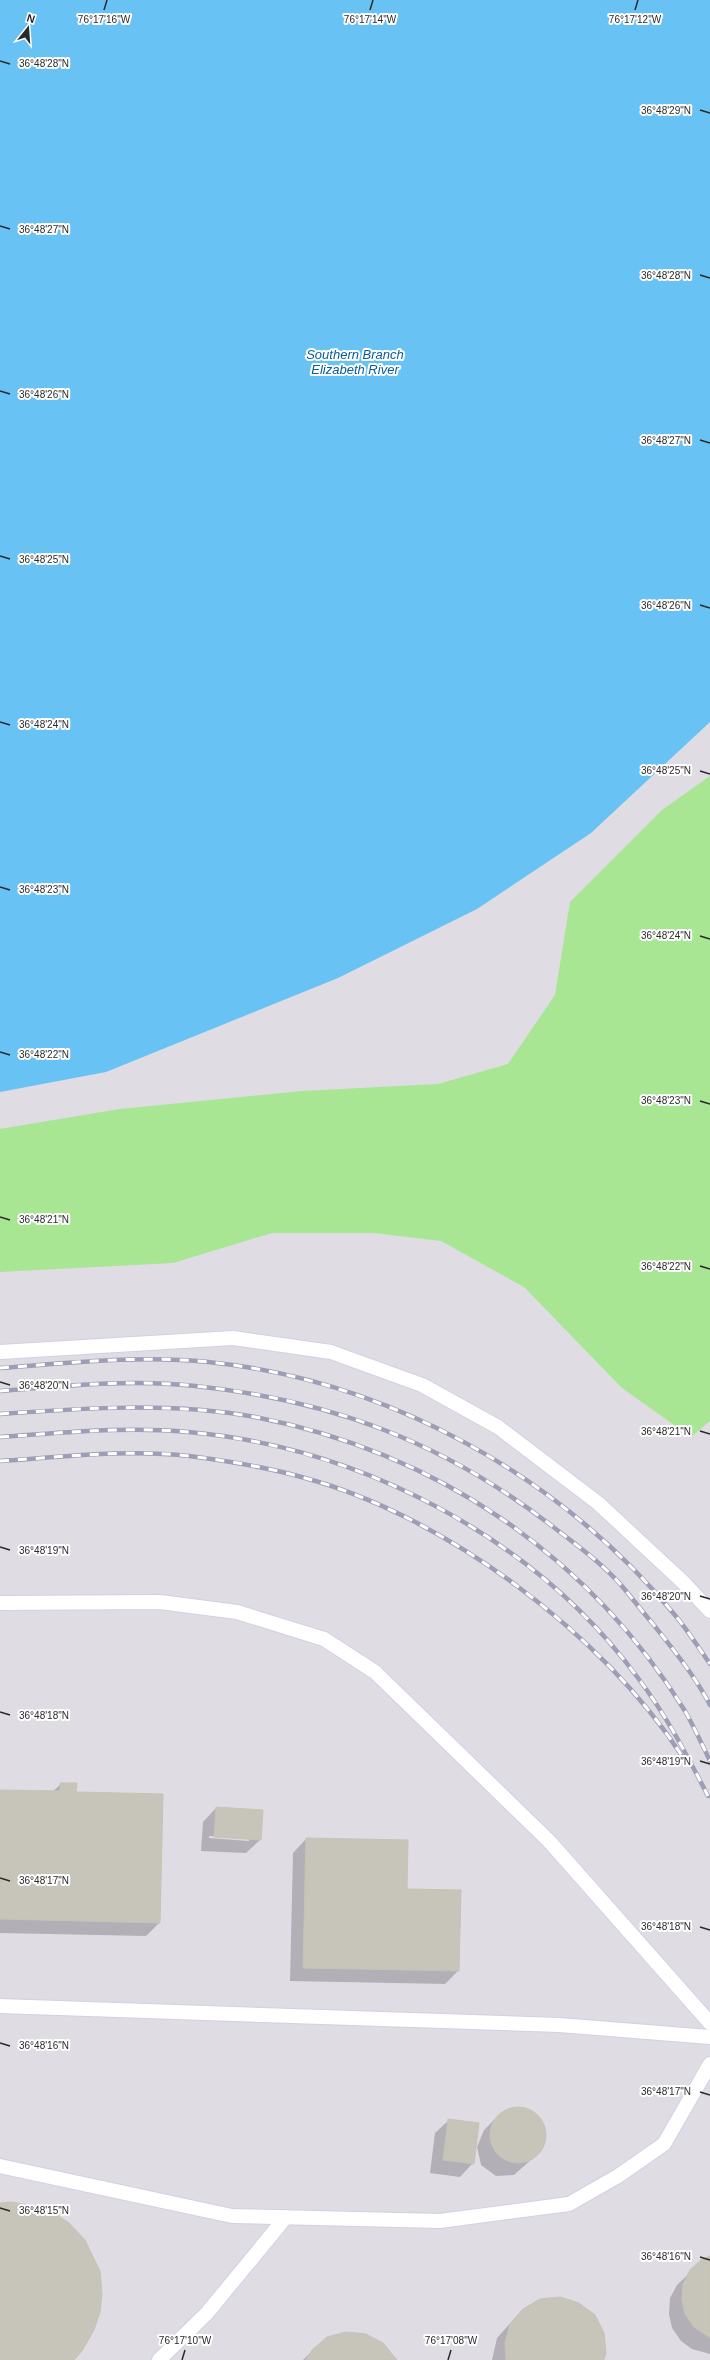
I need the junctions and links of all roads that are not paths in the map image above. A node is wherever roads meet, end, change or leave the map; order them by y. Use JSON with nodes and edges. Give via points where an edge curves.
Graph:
{"nodes":[{"id":1,"x":0,"y":1352,"type":"edge"},
{"id":2,"x":0,"y":1603,"type":"edge"},
{"id":3,"x":710,"y":1611,"type":"edge"},
{"id":4,"x":0,"y":2006,"type":"edge"},
{"id":5,"x":710,"y":2023,"type":"edge"},
{"id":6,"x":710,"y":2037,"type":"edge"},
{"id":7,"x":710,"y":2064,"type":"edge"},
{"id":8,"x":0,"y":2166,"type":"edge"},
{"id":9,"x":286,"y":2217,"type":"junction"},
{"id":10,"x":158,"y":2360,"type":"edge"}],
"edges":[{"from":1,"to":3,"type":"lane","via":[[233,1338],[331,1352],[422,1385],[498,1427],[598,1503],[684,1583]]},
{"from":2,"to":5,"type":"lane","via":[[160,1602],[236,1612],[324,1639],[375,1672],[549,1840]]},
{"from":4,"to":6,"type":"lane","via":[[559,2025]]},
{"from":7,"to":9,"type":"lane","via":[[664,2144],[618,2176],[569,2204],[440,2221]]},
{"from":8,"to":9,"type":"lane","via":[[232,2216]]},
{"from":9,"to":10,"type":"lane","via":[[207,2313]]}]}
